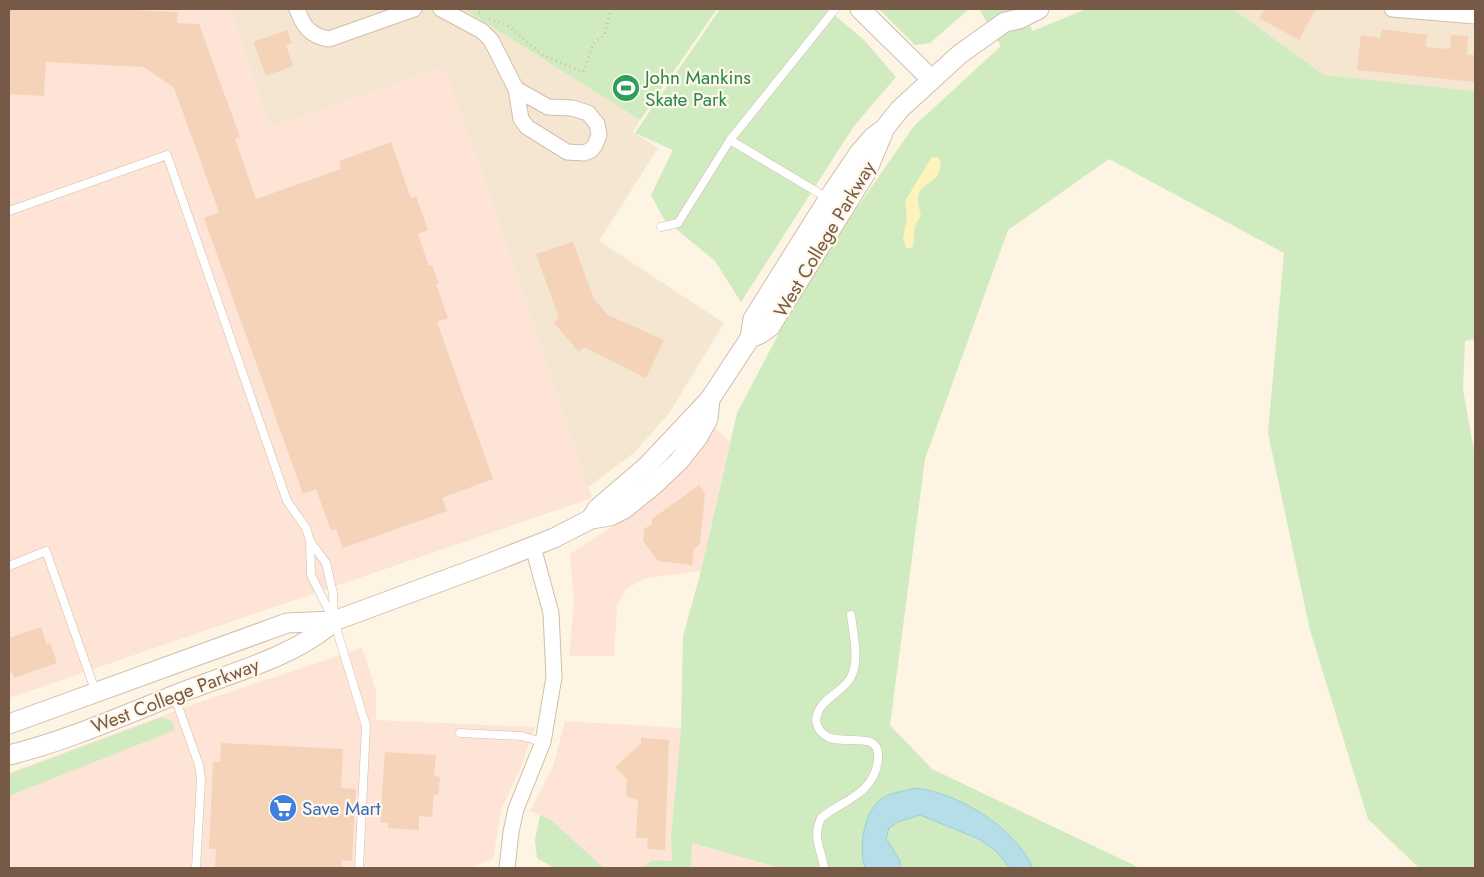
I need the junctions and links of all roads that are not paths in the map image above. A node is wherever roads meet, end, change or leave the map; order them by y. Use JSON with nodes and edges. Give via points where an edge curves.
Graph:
{"nodes":[{"id":1,"x":297,"y":9,"type":"edge"},
{"id":2,"x":414,"y":9,"type":"edge"},
{"id":3,"x":441,"y":9,"type":"edge"},
{"id":4,"x":835,"y":9,"type":"edge"},
{"id":5,"x":860,"y":9,"type":"edge"},
{"id":6,"x":1039,"y":9,"type":"edge"},
{"id":7,"x":1392,"y":9,"type":"edge"},
{"id":8,"x":1008,"y":15,"type":"edge"},
{"id":9,"x":1475,"y":16,"type":"edge"},
{"id":10,"x":931,"y":79,"type":"junction"},
{"id":11,"x":516,"y":89,"type":"junction"},
{"id":12,"x":884,"y":129,"type":"junction"},
{"id":13,"x":730,"y":140,"type":"junction"},
{"id":14,"x":828,"y":199,"type":"junction"},
{"id":15,"x":9,"y":211,"type":"edge"},
{"id":16,"x":661,"y":227,"type":"dead end"},
{"id":17,"x":750,"y":338,"type":"junction"},
{"id":18,"x":310,"y":541,"type":"junction"},
{"id":19,"x":533,"y":547,"type":"junction"},
{"id":20,"x":9,"y":566,"type":"edge"},
{"id":21,"x":851,"y":615,"type":"dead end"},
{"id":22,"x":334,"y":621,"type":"junction"},
{"id":23,"x":96,"y":693,"type":"junction"},
{"id":24,"x":174,"y":695,"type":"junction"},
{"id":25,"x":9,"y":724,"type":"edge"},
{"id":26,"x":460,"y":733,"type":"dead end"},
{"id":27,"x":543,"y":742,"type":"junction"},
{"id":28,"x":9,"y":755,"type":"edge"},
{"id":29,"x":196,"y":868,"type":"edge"},
{"id":30,"x":359,"y":868,"type":"edge"},
{"id":31,"x":507,"y":868,"type":"edge"},
{"id":32,"x":824,"y":868,"type":"edge"}],
"edges":[{"from":1,"to":2,"type":"street","via":[[304,26],[329,39]]},
{"from":3,"to":11,"type":"street","via":[[487,35]]},
{"from":4,"to":13,"type":"lane"},
{"from":5,"to":10,"type":"street"},
{"from":6,"to":8,"type":"street","name":"West College Parkway","via":[[1019,19]]},
{"from":7,"to":9,"type":"street"},
{"from":8,"to":10,"type":"street","name":"West College Parkway"},
{"from":10,"to":12,"type":"street","name":"West College Parkway"},
{"from":11,"to":11,"type":"street","via":[[521,119],[534,132],[567,152],[591,150],[598,135],[597,124],[588,113],[572,108],[548,107]]},
{"from":12,"to":14,"type":"street","name":"West College Parkway","via":[[859,153]]},
{"from":12,"to":17,"type":"street","name":"West College Parkway","via":[[867,171],[770,327]]},
{"from":13,"to":14,"type":"lane"},
{"from":13,"to":16,"type":"lane","via":[[678,223]]},
{"from":14,"to":17,"type":"street","name":"West College Parkway","via":[[753,319]]},
{"from":15,"to":18,"type":"lane","via":[[167,155],[287,501],[306,528]]},
{"from":17,"to":19,"type":"street","name":"West College Parkway","via":[[710,399],[647,466],[597,509],[591,519]]},
{"from":18,"to":22,"type":"lane","via":[[312,575]]},
{"from":18,"to":22,"type":"lane","via":[[326,564],[333,593]]},
{"from":19,"to":22,"type":"street","name":"West College Parkway"},
{"from":19,"to":27,"type":"street","via":[[551,613],[553,641],[554,677]]},
{"from":20,"to":23,"type":"lane","via":[[46,551]]},
{"from":21,"to":32,"type":"lane","via":[[853,672],[824,703],[816,721],[819,730],[827,737],[868,741],[876,748],[878,758],[873,774],[859,795],[821,818],[816,839]]},
{"from":22,"to":23,"type":"street","name":"West College Parkway","via":[[287,623]]},
{"from":22,"to":24,"type":"street","name":"West College Parkway","via":[[318,635],[288,650]]},
{"from":22,"to":30,"type":"lane","via":[[366,726]]},
{"from":23,"to":25,"type":"street","name":"West College Parkway"},
{"from":24,"to":28,"type":"street","name":"West College Parkway"},
{"from":24,"to":29,"type":"lane","via":[[201,779]]},
{"from":26,"to":27,"type":"lane","via":[[522,736]]},
{"from":27,"to":31,"type":"street","via":[[516,809]]}]}
